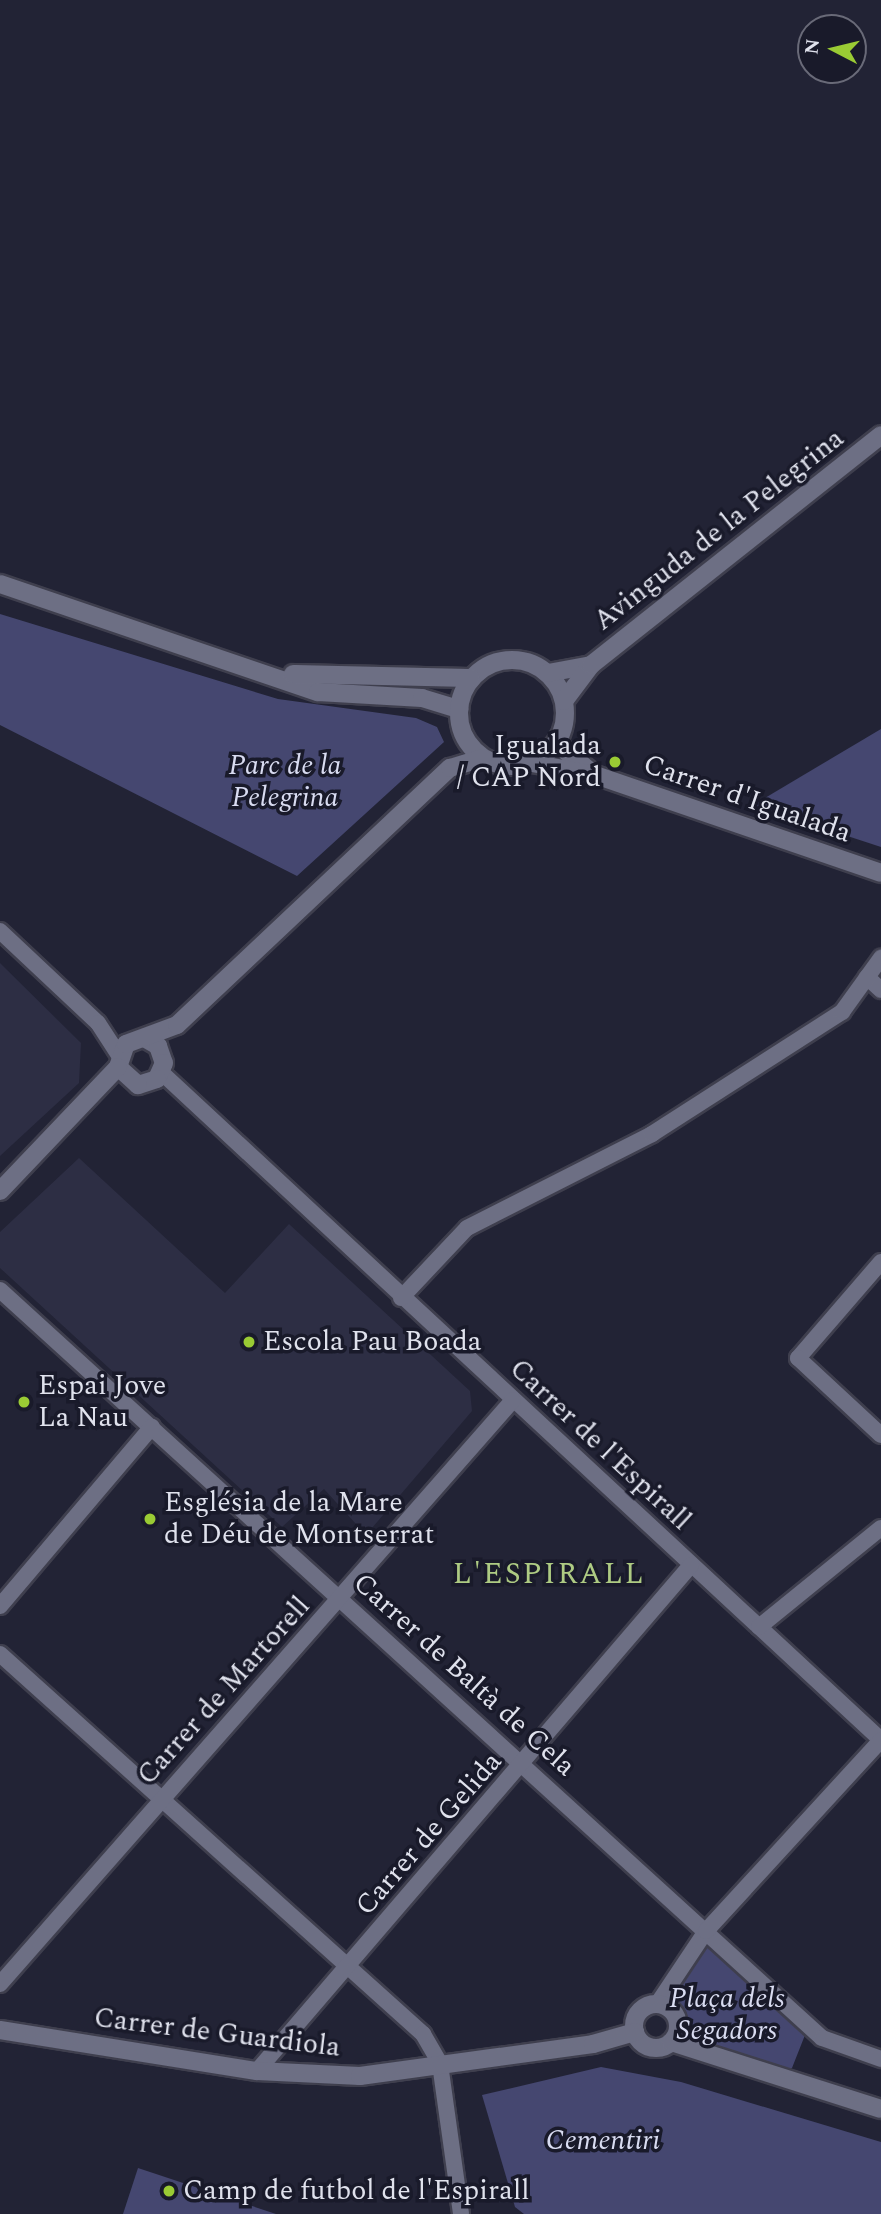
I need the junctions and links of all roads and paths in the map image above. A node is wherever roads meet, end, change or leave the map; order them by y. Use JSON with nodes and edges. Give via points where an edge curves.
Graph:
{"nodes":[{"id":1,"x":881,"y":435,"type":"edge"},
{"id":2,"x":0,"y":584,"type":"edge"},
{"id":3,"x":590,"y":665,"type":"junction"},
{"id":4,"x":267,"y":671,"type":"junction"},
{"id":5,"x":548,"y":673,"type":"junction"},
{"id":6,"x":471,"y":678,"type":"junction"},
{"id":7,"x":564,"y":701,"type":"junction"},
{"id":8,"x":459,"y":709,"type":"junction"},
{"id":9,"x":463,"y":733,"type":"junction"},
{"id":10,"x":556,"y":743,"type":"junction"},
{"id":11,"x":483,"y":758,"type":"junction"},
{"id":12,"x":531,"y":763,"type":"junction"},
{"id":13,"x":450,"y":768,"type":"junction"},
{"id":14,"x":595,"y":775,"type":"junction"},
{"id":15,"x":881,"y":873,"type":"edge"},
{"id":16,"x":0,"y":931,"type":"edge"},
{"id":17,"x":881,"y":958,"type":"edge"},
{"id":18,"x":867,"y":978,"type":"junction"},
{"id":19,"x":881,"y":990,"type":"edge"},
{"id":20,"x":98,"y":1023,"type":"junction"},
{"id":21,"x":177,"y":1025,"type":"junction"},
{"id":22,"x":139,"y":1040,"type":"junction"},
{"id":23,"x":162,"y":1053,"type":"junction"},
{"id":24,"x":119,"y":1061,"type":"junction"},
{"id":25,"x":162,"y":1073,"type":"junction"},
{"id":26,"x":132,"y":1083,"type":"junction"},
{"id":27,"x":85,"y":1104,"type":"junction"},
{"id":28,"x":3,"y":1183,"type":"edge"},
{"id":29,"x":881,"y":1262,"type":"edge"},
{"id":30,"x":0,"y":1290,"type":"edge"},
{"id":31,"x":401,"y":1298,"type":"junction"},
{"id":32,"x":513,"y":1401,"type":"junction"},
{"id":33,"x":152,"y":1427,"type":"junction"},
{"id":34,"x":881,"y":1435,"type":"edge"},
{"id":35,"x":881,"y":1528,"type":"edge"},
{"id":36,"x":691,"y":1564,"type":"junction"},
{"id":37,"x":340,"y":1599,"type":"junction"},
{"id":38,"x":0,"y":1606,"type":"edge"},
{"id":39,"x":759,"y":1627,"type":"junction"},
{"id":40,"x":0,"y":1654,"type":"edge"},
{"id":41,"x":881,"y":1740,"type":"edge"},
{"id":42,"x":525,"y":1765,"type":"junction"},
{"id":43,"x":165,"y":1796,"type":"junction"},
{"id":44,"x":706,"y":1931,"type":"junction"},
{"id":45,"x":351,"y":1964,"type":"junction"},
{"id":46,"x":0,"y":1984,"type":"edge"},
{"id":47,"x":658,"y":2003,"type":"junction"},
{"id":48,"x":0,"y":2030,"type":"edge"},
{"id":49,"x":635,"y":2032,"type":"junction"},
{"id":50,"x":671,"y":2042,"type":"junction"},
{"id":51,"x":881,"y":2059,"type":"edge"},
{"id":52,"x":440,"y":2064,"type":"junction"},
{"id":53,"x":257,"y":2071,"type":"junction"},
{"id":54,"x":881,"y":2109,"type":"edge"},
{"id":55,"x":461,"y":2214,"type":"edge"}],
"edges":[{"from":1,"to":3,"type":"street","name":"Avinguda de la Pelegrina"},
{"from":2,"to":4,"type":"street"},
{"from":3,"to":5,"type":"street","name":"Avinguda de la Pelegrina"},
{"from":3,"to":7,"type":"street","name":"Avinguda de la Pelegrina"},
{"from":4,"to":6,"type":"street"},
{"from":4,"to":8,"type":"street","via":[[318,692],[422,698]]},
{"from":5,"to":6,"type":"street","via":[[517,659],[484,667]]},
{"from":5,"to":7,"type":"street"},
{"from":6,"to":8,"type":"street"},
{"from":7,"to":10,"type":"street","name":"Avinguda de la Pelegrina"},
{"from":8,"to":9,"type":"street"},
{"from":9,"to":11,"type":"street"},
{"from":9,"to":13,"type":"street"},
{"from":10,"to":12,"type":"street"},
{"from":10,"to":14,"type":"street","name":"Carrer d'Igualada"},
{"from":11,"to":12,"type":"street","via":[[498,765]]},
{"from":11,"to":13,"type":"street"},
{"from":12,"to":14,"type":"street","name":"Carrer d'Igualada"},
{"from":13,"to":21,"type":"street"},
{"from":14,"to":15,"type":"street","name":"Carrer d'Igualada"},
{"from":16,"to":20,"type":"street"},
{"from":17,"to":18,"type":"street"},
{"from":18,"to":19,"type":"street"},
{"from":18,"to":31,"type":"street","via":[[842,1012],[652,1134],[467,1228]]},
{"from":20,"to":22,"type":"street"},
{"from":20,"to":24,"type":"street"},
{"from":21,"to":22,"type":"street"},
{"from":21,"to":23,"type":"street"},
{"from":22,"to":23,"type":"street"},
{"from":22,"to":24,"type":"street"},
{"from":23,"to":25,"type":"street"},
{"from":24,"to":26,"type":"street"},
{"from":24,"to":27,"type":"street"},
{"from":25,"to":26,"type":"street","via":[[145,1085]]},
{"from":25,"to":31,"type":"street","name":"Carrer de l'Espirall"},
{"from":26,"to":27,"type":"street"},
{"from":27,"to":28,"type":"street"},
{"from":29,"to":34,"type":"street","via":[[798,1358]]},
{"from":30,"to":33,"type":"street","name":"Carrer de Baltà de Cela"},
{"from":31,"to":32,"type":"street","name":"Carrer de l'Espirall"},
{"from":32,"to":36,"type":"street","name":"Carrer de l'Espirall"},
{"from":32,"to":37,"type":"street","name":"Carrer de Martorell"},
{"from":33,"to":37,"type":"street","name":"Carrer de Baltà de Cela"},
{"from":33,"to":38,"type":"street"},
{"from":35,"to":39,"type":"street"},
{"from":36,"to":39,"type":"street","name":"Carrer de l'Espirall"},
{"from":36,"to":42,"type":"street","name":"Carrer de Gelida"},
{"from":37,"to":42,"type":"street","name":"Carrer de Baltà de Cela"},
{"from":37,"to":43,"type":"street","name":"Carrer de Martorell"},
{"from":39,"to":41,"type":"street","name":"Carrer de l'Espirall"},
{"from":40,"to":43,"type":"street"},
{"from":41,"to":44,"type":"street"},
{"from":42,"to":44,"type":"street","name":"Carrer de Baltà de Cela"},
{"from":42,"to":45,"type":"street","name":"Carrer de Gelida"},
{"from":43,"to":45,"type":"street"},
{"from":43,"to":46,"type":"street","name":"Carrer de Martorell"},
{"from":44,"to":47,"type":"street"},
{"from":44,"to":51,"type":"street","name":"Carrer de Baltà de Cela","via":[[823,2039]]},
{"from":45,"to":52,"type":"street","via":[[423,2034]]},
{"from":45,"to":53,"type":"street","name":"Carrer de Gelida"},
{"from":47,"to":49,"type":"street","via":[[639,2012]]},
{"from":47,"to":50,"type":"street","via":[[678,2022]]},
{"from":48,"to":53,"type":"street","name":"Carrer de Guardiola"},
{"from":49,"to":50,"type":"street","via":[[653,2048]]},
{"from":49,"to":52,"type":"street","name":"Carrer de Guardiola","via":[[593,2044]]},
{"from":50,"to":54,"type":"street"},
{"from":52,"to":53,"type":"street","name":"Carrer de Guardiola","via":[[360,2076]]},
{"from":52,"to":55,"type":"street"}]}
